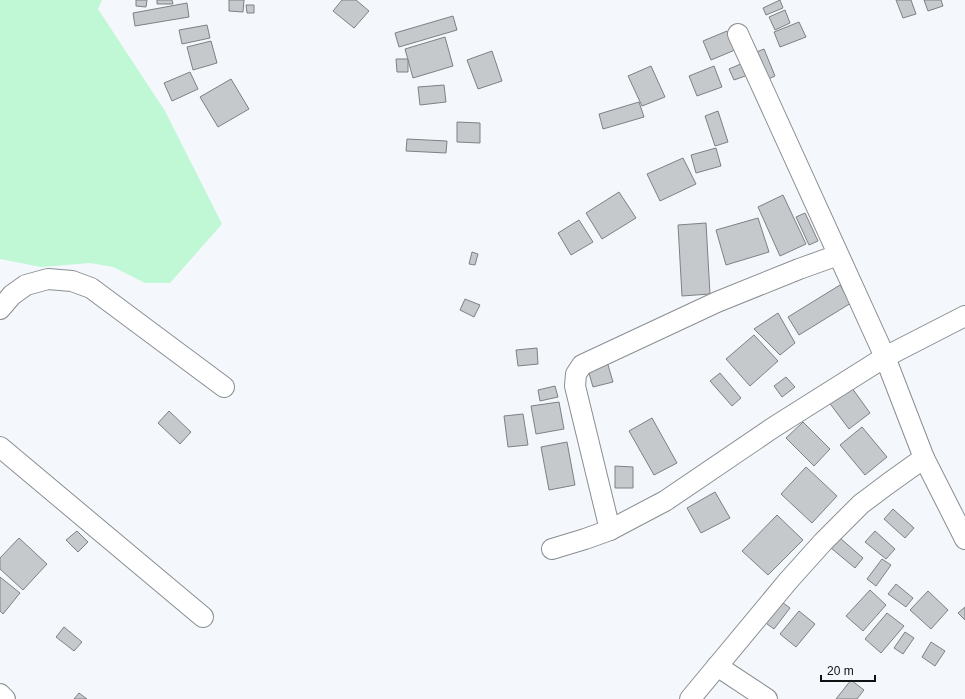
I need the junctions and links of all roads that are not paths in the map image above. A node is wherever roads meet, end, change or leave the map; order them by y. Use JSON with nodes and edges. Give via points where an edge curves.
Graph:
{"nodes":[{"id":1,"x":738,"y":34,"type":"dead end"},
{"id":2,"x":838,"y":255,"type":"junction"},
{"id":3,"x":0,"y":309,"type":"edge"},
{"id":4,"x":965,"y":316,"type":"edge"},
{"id":5,"x":885,"y":358,"type":"junction"},
{"id":6,"x":224,"y":387,"type":"dead end"},
{"id":7,"x":0,"y":447,"type":"edge"},
{"id":8,"x":924,"y":458,"type":"junction"},
{"id":9,"x":610,"y":530,"type":"junction"},
{"id":10,"x":965,"y":539,"type":"edge"},
{"id":11,"x":552,"y":548,"type":"dead end"},
{"id":12,"x":203,"y":617,"type":"dead end"},
{"id":13,"x":717,"y":666,"type":"junction"},
{"id":14,"x":0,"y":694,"type":"edge"},
{"id":15,"x":5,"y":699,"type":"edge"},
{"id":16,"x":690,"y":699,"type":"edge"},
{"id":17,"x":767,"y":699,"type":"edge"}],
"edges":[{"from":1,"to":2,"type":"street"},
{"from":2,"to":5,"type":"street"},
{"from":2,"to":9,"type":"street","via":[[717,302],[582,365],[576,374],[575,386]]},
{"from":3,"to":6,"type":"street","via":[[12,295],[26,285],[48,279],[72,281],[91,288]]},
{"from":4,"to":5,"type":"street"},
{"from":5,"to":8,"type":"street"},
{"from":5,"to":9,"type":"street","via":[[774,427],[664,501]]},
{"from":7,"to":12,"type":"street"},
{"from":8,"to":10,"type":"street"},
{"from":8,"to":13,"type":"street","via":[[861,504],[823,542]]},
{"from":9,"to":11,"type":"street"},
{"from":13,"to":16,"type":"street"},
{"from":13,"to":17,"type":"street"},
{"from":14,"to":15,"type":"street"}]}
